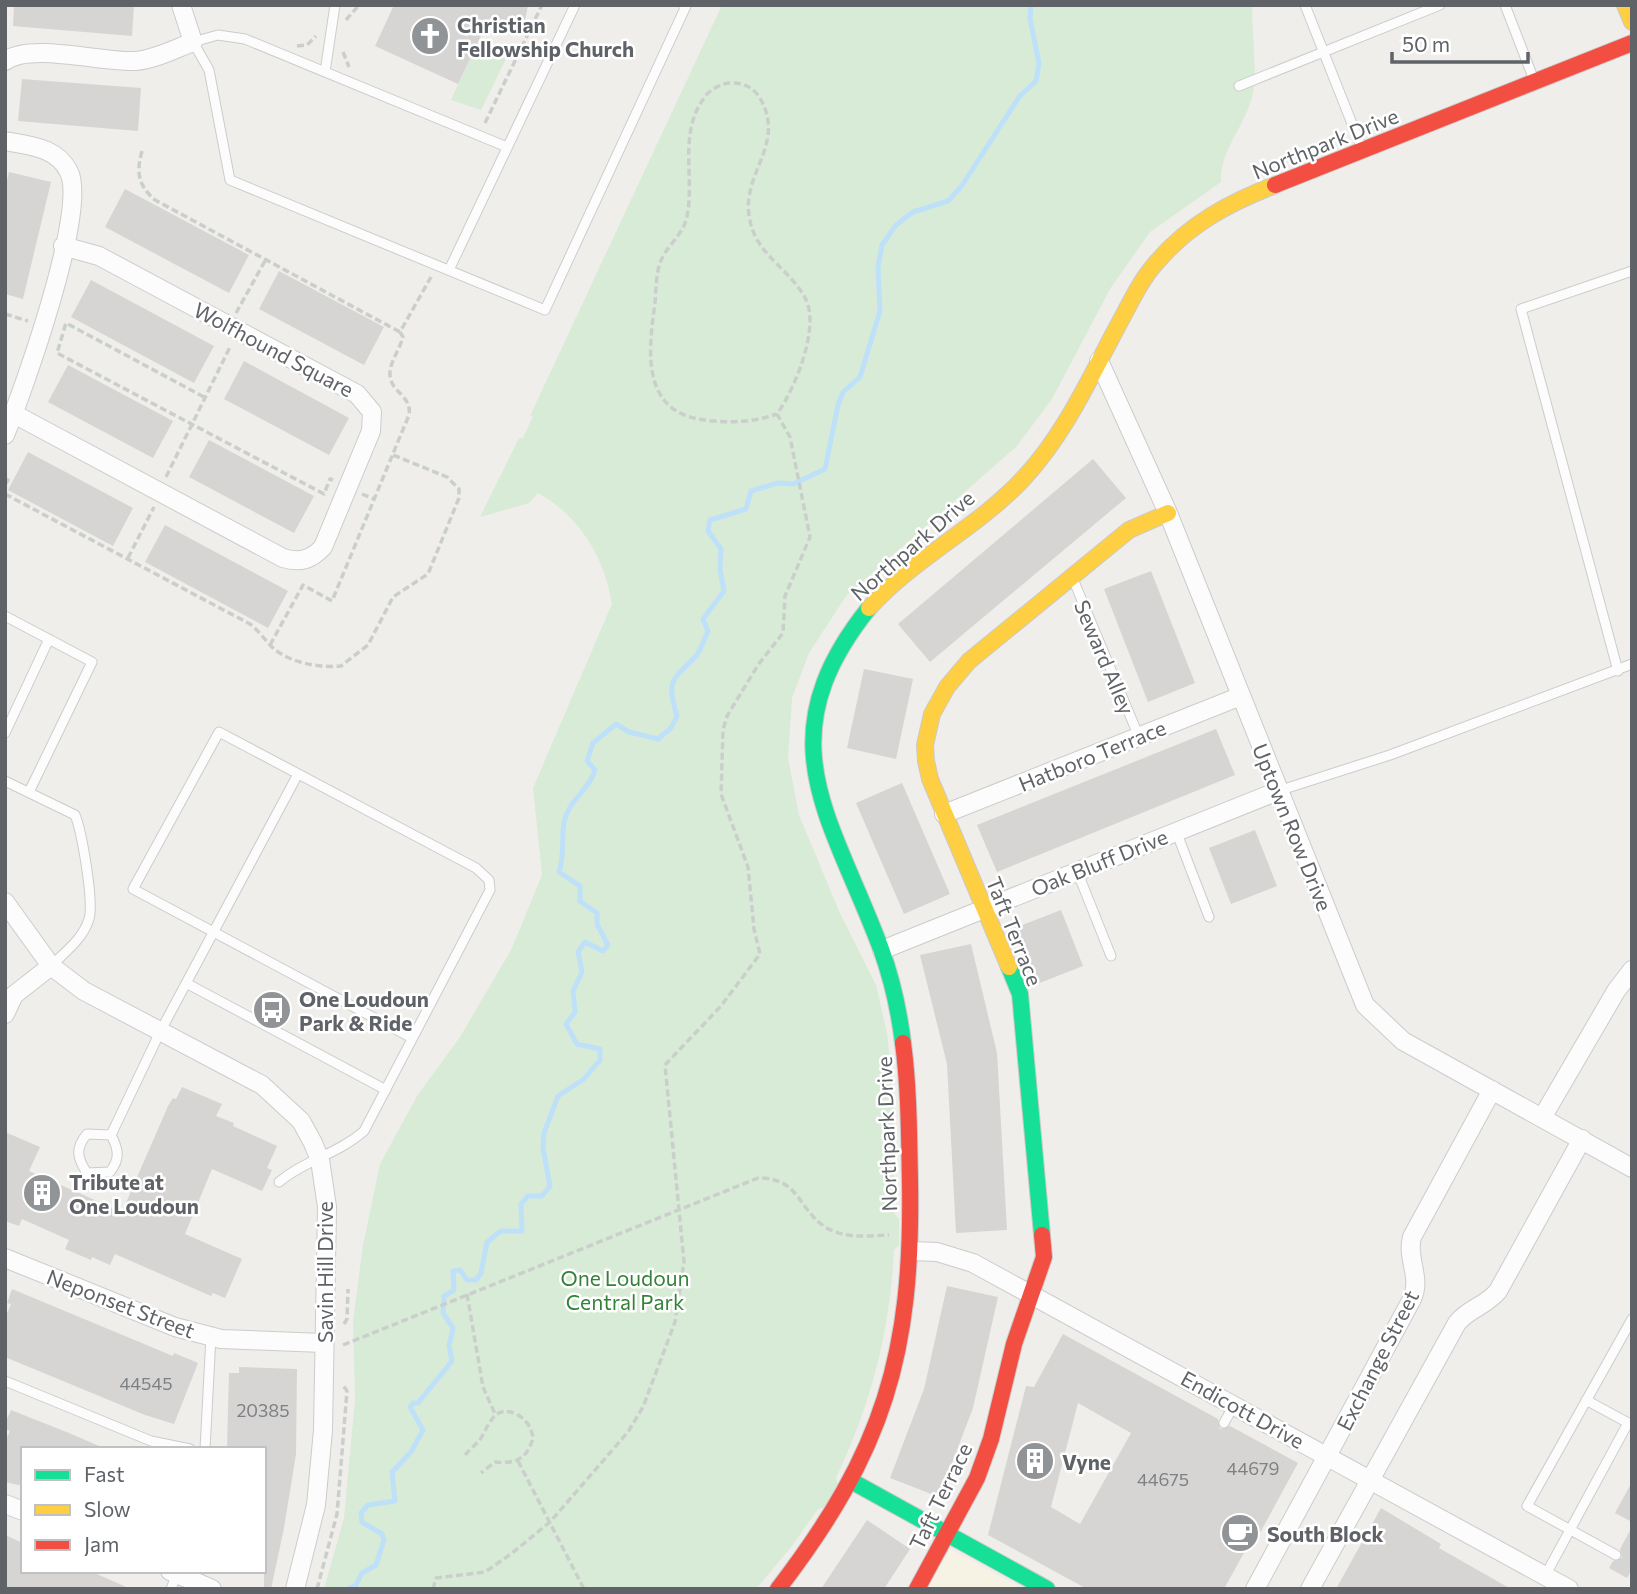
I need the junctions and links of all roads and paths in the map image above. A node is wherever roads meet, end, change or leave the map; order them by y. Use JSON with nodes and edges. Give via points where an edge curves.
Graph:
{"nodes":[{"id":1,"x":181,"y":5,"type":"edge"},
{"id":2,"x":335,"y":5,"type":"edge"},
{"id":3,"x":359,"y":5,"type":"edge"},
{"id":4,"x":542,"y":5,"type":"edge"},
{"id":5,"x":575,"y":5,"type":"edge"},
{"id":6,"x":684,"y":5,"type":"edge"},
{"id":7,"x":1305,"y":5,"type":"edge"},
{"id":8,"x":1440,"y":5,"type":"edge"},
{"id":9,"x":1505,"y":5,"type":"edge"},
{"id":10,"x":1625,"y":5,"type":"edge"},
{"id":11,"x":1632,"y":22,"type":"edge"},
{"id":12,"x":331,"y":33,"type":"junction"},
{"id":13,"x":344,"y":35,"type":"junction"},
{"id":14,"x":194,"y":42,"type":"junction"},
{"id":15,"x":1632,"y":43,"type":"edge"},
{"id":16,"x":296,"y":46,"type":"dead end"},
{"id":17,"x":1323,"y":52,"type":"junction"},
{"id":18,"x":5,"y":61,"type":"edge"},
{"id":19,"x":352,"y":69,"type":"dead end"},
{"id":20,"x":325,"y":72,"type":"junction"},
{"id":21,"x":1535,"y":82,"type":"junction"},
{"id":22,"x":1239,"y":86,"type":"dead end"},
{"id":23,"x":473,"y":119,"type":"dead end"},
{"id":24,"x":5,"y":142,"type":"edge"},
{"id":25,"x":507,"y":147,"type":"junction"},
{"id":26,"x":142,"y":151,"type":"dead end"},
{"id":27,"x":1363,"y":151,"type":"junction"},
{"id":28,"x":63,"y":246,"type":"junction"},
{"id":29,"x":266,"y":259,"type":"junction"},
{"id":30,"x":449,"y":270,"type":"junction"},
{"id":31,"x":1632,"y":271,"type":"edge"},
{"id":32,"x":235,"y":328,"type":"junction"},
{"id":33,"x":400,"y":332,"type":"dead end"},
{"id":34,"x":1099,"y":361,"type":"junction"},
{"id":35,"x":204,"y":397,"type":"junction"},
{"id":36,"x":14,"y":414,"type":"junction"},
{"id":37,"x":777,"y":414,"type":"junction"},
{"id":38,"x":195,"y":425,"type":"junction"},
{"id":39,"x":5,"y":435,"type":"edge"},
{"id":40,"x":5,"y":479,"type":"edge"},
{"id":41,"x":5,"y":485,"type":"edge"},
{"id":42,"x":348,"y":488,"type":"junction"},
{"id":43,"x":160,"y":492,"type":"junction"},
{"id":44,"x":374,"y":499,"type":"dead end"},
{"id":45,"x":1168,"y":513,"type":"junction"},
{"id":46,"x":128,"y":558,"type":"dead end"},
{"id":47,"x":1072,"y":577,"type":"junction"},
{"id":48,"x":5,"y":617,"type":"edge"},
{"id":49,"x":49,"y":639,"type":"junction"},
{"id":50,"x":1632,"y":664,"type":"edge"},
{"id":51,"x":1618,"y":671,"type":"junction"},
{"id":52,"x":1241,"y":696,"type":"junction"},
{"id":53,"x":5,"y":733,"type":"edge"},
{"id":54,"x":1139,"y":737,"type":"junction"},
{"id":55,"x":298,"y":774,"type":"junction"},
{"id":56,"x":5,"y":780,"type":"edge"},
{"id":57,"x":1278,"y":791,"type":"junction"},
{"id":58,"x":29,"y":792,"type":"junction"},
{"id":59,"x":944,"y":814,"type":"junction"},
{"id":60,"x":1176,"y":831,"type":"junction"},
{"id":61,"x":1077,"y":871,"type":"junction"},
{"id":62,"x":5,"y":902,"type":"edge"},
{"id":63,"x":984,"y":907,"type":"junction"},
{"id":64,"x":1209,"y":917,"type":"dead end"},
{"id":65,"x":213,"y":932,"type":"junction"},
{"id":66,"x":881,"y":950,"type":"junction"},
{"id":67,"x":1111,"y":956,"type":"dead end"},
{"id":68,"x":51,"y":966,"type":"junction"},
{"id":69,"x":1632,"y":970,"type":"edge"},
{"id":70,"x":186,"y":983,"type":"junction"},
{"id":71,"x":5,"y":1014,"type":"edge"},
{"id":72,"x":160,"y":1032,"type":"junction"},
{"id":73,"x":412,"y":1038,"type":"junction"},
{"id":74,"x":386,"y":1090,"type":"junction"},
{"id":75,"x":1492,"y":1090,"type":"junction"},
{"id":76,"x":1542,"y":1118,"type":"junction"},
{"id":77,"x":111,"y":1135,"type":"junction"},
{"id":78,"x":1582,"y":1139,"type":"junction"},
{"id":79,"x":320,"y":1160,"type":"junction"},
{"id":80,"x":1632,"y":1167,"type":"edge"},
{"id":81,"x":279,"y":1182,"type":"dead end"},
{"id":82,"x":680,"y":1208,"type":"junction"},
{"id":83,"x":891,"y":1235,"type":"dead end"},
{"id":84,"x":911,"y":1251,"type":"junction"},
{"id":85,"x":5,"y":1258,"type":"edge"},
{"id":86,"x":1033,"y":1293,"type":"junction"},
{"id":87,"x":467,"y":1294,"type":"junction"},
{"id":88,"x":1632,"y":1319,"type":"edge"},
{"id":89,"x":211,"y":1336,"type":"junction"},
{"id":90,"x":323,"y":1343,"type":"junction"},
{"id":91,"x":343,"y":1345,"type":"dead end"},
{"id":92,"x":5,"y":1381,"type":"edge"},
{"id":93,"x":1586,"y":1400,"type":"junction"},
{"id":94,"x":1235,"y":1404,"type":"junction"},
{"id":95,"x":495,"y":1414,"type":"junction"},
{"id":96,"x":1224,"y":1423,"type":"dead end"},
{"id":97,"x":1630,"y":1424,"type":"edge"},
{"id":98,"x":478,"y":1440,"type":"junction"},
{"id":99,"x":482,"y":1445,"type":"dead end"},
{"id":100,"x":180,"y":1447,"type":"edge"},
{"id":101,"x":205,"y":1447,"type":"edge"},
{"id":102,"x":467,"y":1455,"type":"dead end"},
{"id":103,"x":1328,"y":1456,"type":"junction"},
{"id":104,"x":518,"y":1461,"type":"junction"},
{"id":105,"x":482,"y":1471,"type":"dead end"},
{"id":106,"x":1372,"y":1480,"type":"junction"},
{"id":107,"x":853,"y":1482,"type":"junction"},
{"id":108,"x":550,"y":1522,"type":"junction"},
{"id":109,"x":1569,"y":1529,"type":"junction"},
{"id":110,"x":947,"y":1534,"type":"junction"},
{"id":111,"x":1616,"y":1555,"type":"dead end"},
{"id":112,"x":174,"y":1576,"type":"edge"},
{"id":113,"x":1545,"y":1576,"type":"junction"},
{"id":114,"x":1565,"y":1588,"type":"edge"},
{"id":115,"x":212,"y":1589,"type":"edge"},
{"id":116,"x":295,"y":1589,"type":"edge"},
{"id":117,"x":433,"y":1589,"type":"edge"},
{"id":118,"x":584,"y":1589,"type":"edge"},
{"id":119,"x":778,"y":1589,"type":"edge"},
{"id":120,"x":917,"y":1589,"type":"edge"},
{"id":121,"x":1048,"y":1589,"type":"edge"},
{"id":122,"x":1255,"y":1589,"type":"edge"},
{"id":123,"x":1310,"y":1589,"type":"edge"}],
"edges":[{"from":1,"to":14,"type":"street"},
{"from":2,"to":12,"type":"lane"},
{"from":3,"to":13,"type":"path","via":[[346,20]]},
{"from":4,"to":23,"type":"path","via":[[485,124]]},
{"from":5,"to":25,"type":"lane"},
{"from":6,"to":30,"type":"lane","via":[[545,310]]},
{"from":7,"to":17,"type":"lane"},
{"from":8,"to":17,"type":"lane"},
{"from":9,"to":21,"type":"lane"},
{"from":10,"to":11,"type":"street"},
{"from":12,"to":13,"type":"path"},
{"from":12,"to":16,"type":"path","via":[[318,31],[315,40]]},
{"from":12,"to":20,"type":"lane"},
{"from":13,"to":19,"type":"path","via":[[342,56]]},
{"from":14,"to":18,"type":"street","via":[[135,61],[25,54]]},
{"from":14,"to":20,"type":"lane","via":[[231,36]]},
{"from":14,"to":30,"type":"lane","via":[[209,70],[230,180]]},
{"from":15,"to":21,"type":"street","name":"Northpark Drive"},
{"from":17,"to":22,"type":"lane"},
{"from":17,"to":27,"type":"lane"},
{"from":20,"to":25,"type":"lane"},
{"from":21,"to":27,"type":"street","name":"Northpark Drive"},
{"from":24,"to":28,"type":"street","via":[[47,150],[70,174],[74,198]]},
{"from":25,"to":30,"type":"lane"},
{"from":26,"to":29,"type":"path","via":[[138,179],[155,200]]},
{"from":27,"to":34,"type":"street","name":"Northpark Drive","via":[[1230,203],[1201,222],[1156,263]]},
{"from":28,"to":32,"type":"street","name":"Wolfhound Square","via":[[99,256]]},
{"from":28,"to":36,"type":"street"},
{"from":29,"to":32,"type":"path","via":[[234,316]]},
{"from":29,"to":33,"type":"path"},
{"from":31,"to":51,"type":"lane","via":[[1521,309]]},
{"from":32,"to":35,"type":"path","via":[[234,341]]},
{"from":32,"to":42,"type":"street","name":"Wolfhound Square","via":[[368,403],[371,431]]},
{"from":34,"to":45,"type":"street","name":"Uptown Row Drive"},
{"from":34,"to":66,"type":"street","name":"Northpark Drive","via":[[1046,452],[981,514],[876,601],[849,630],[829,668],[813,720],[811,765],[825,818]]},
{"from":35,"to":38,"type":"path"},
{"from":35,"to":38,"type":"path","via":[[66,323],[57,353]]},
{"from":36,"to":39,"type":"street"},
{"from":36,"to":43,"type":"street","name":"Wolfhound Square"},
{"from":37,"to":37,"type":"path","via":[[724,422],[681,416],[664,400],[649,361],[659,266],[686,222],[690,203],[687,156],[696,113],[704,97],[726,83],[743,84],[756,92],[770,123],[767,147],[748,196],[753,236],[805,297],[811,313],[798,376]]},
{"from":37,"to":82,"type":"path","via":[[790,438],[810,537],[785,596],[783,633],[749,679],[723,730],[721,794],[748,867],[760,954],[721,1006],[665,1065]]},
{"from":38,"to":42,"type":"path","via":[[324,494],[330,479]]},
{"from":38,"to":43,"type":"path"},
{"from":40,"to":41,"type":"path"},
{"from":42,"to":43,"type":"street","name":"Wolfhound Square","via":[[323,547],[298,561],[284,558]]},
{"from":42,"to":44,"type":"path"},
{"from":43,"to":46,"type":"path"},
{"from":45,"to":47,"type":"street","name":"Taft Terrace","via":[[1129,530]]},
{"from":45,"to":52,"type":"street","name":"Uptown Row Drive"},
{"from":47,"to":54,"type":"lane","name":"Seward Alley"},
{"from":47,"to":59,"type":"street","name":"Taft Terrace","via":[[968,661],[930,710],[924,748],[929,779]]},
{"from":48,"to":49,"type":"lane"},
{"from":49,"to":53,"type":"lane"},
{"from":49,"to":58,"type":"lane","via":[[92,662]]},
{"from":50,"to":51,"type":"lane"},
{"from":51,"to":57,"type":"lane"},
{"from":52,"to":54,"type":"street","name":"Hatboro Terrace"},
{"from":52,"to":57,"type":"street","name":"Uptown Row Drive"},
{"from":54,"to":59,"type":"street","name":"Hatboro Terrace"},
{"from":55,"to":65,"type":"lane"},
{"from":55,"to":65,"type":"lane","via":[[219,732],[133,888]]},
{"from":55,"to":73,"type":"lane","via":[[475,868],[489,880],[490,890]]},
{"from":56,"to":58,"type":"lane"},
{"from":57,"to":60,"type":"street","name":"Oak Bluff Drive"},
{"from":57,"to":75,"type":"street","name":"Uptown Row Drive","via":[[1364,1005],[1403,1041]]},
{"from":58,"to":68,"type":"lane","via":[[75,815],[82,831],[90,916],[73,944]]},
{"from":59,"to":63,"type":"street","name":"Taft Terrace"},
{"from":60,"to":61,"type":"street","name":"Oak Bluff Drive"},
{"from":60,"to":64,"type":"lane"},
{"from":61,"to":63,"type":"street","name":"Oak Bluff Drive"},
{"from":61,"to":67,"type":"lane"},
{"from":62,"to":68,"type":"street","name":"Savin Hill Drive"},
{"from":63,"to":66,"type":"street","name":"Oak Bluff Drive"},
{"from":63,"to":86,"type":"street","name":"Taft Terrace","via":[[1020,994],[1044,1238],[1044,1257]]},
{"from":65,"to":70,"type":"lane"},
{"from":65,"to":73,"type":"lane"},
{"from":66,"to":84,"type":"street","name":"Northpark Drive","via":[[909,1077]]},
{"from":68,"to":71,"type":"street","via":[[14,995]]},
{"from":68,"to":72,"type":"street","name":"Savin Hill Drive","via":[[84,991]]},
{"from":69,"to":76,"type":"street"},
{"from":70,"to":72,"type":"lane"},
{"from":70,"to":74,"type":"lane"},
{"from":72,"to":77,"type":"lane"},
{"from":72,"to":79,"type":"street","name":"Savin Hill Drive","via":[[261,1085],[284,1103],[302,1121]]},
{"from":73,"to":74,"type":"lane"},
{"from":74,"to":79,"type":"lane","via":[[364,1131]]},
{"from":75,"to":76,"type":"street","name":"Uptown Row Drive"},
{"from":75,"to":103,"type":"street","name":"Exchange Street","via":[[1412,1237],[1409,1247],[1417,1281],[1412,1299]]},
{"from":76,"to":78,"type":"street","name":"Uptown Row Drive"},
{"from":77,"to":77,"type":"lane","via":[[118,1147],[118,1162],[110,1172],[87,1173],[79,1161],[80,1142],[87,1134]]},
{"from":78,"to":80,"type":"street","name":"Uptown Row Drive"},
{"from":78,"to":106,"type":"street","via":[[1498,1291],[1457,1323]]},
{"from":79,"to":81,"type":"lane","via":[[297,1167]]},
{"from":79,"to":90,"type":"street","name":"Savin Hill Drive","via":[[327,1207]]},
{"from":82,"to":83,"type":"path","via":[[758,1178],[770,1178],[793,1189],[825,1227],[850,1236]]},
{"from":82,"to":87,"type":"path"},
{"from":82,"to":108,"type":"path","via":[[684,1262],[675,1322],[643,1407],[628,1432]]},
{"from":84,"to":86,"type":"street","name":"Endicott Drive","via":[[958,1257]]},
{"from":84,"to":107,"type":"street","name":"Northpark Drive","via":[[895,1368]]},
{"from":85,"to":89,"type":"street","name":"Neponset Street","via":[[175,1327]]},
{"from":86,"to":94,"type":"street","name":"Endicott Drive"},
{"from":86,"to":110,"type":"street","name":"Taft Terrace","via":[[1014,1344],[987,1452]]},
{"from":87,"to":91,"type":"path"},
{"from":87,"to":95,"type":"path","via":[[483,1387]]},
{"from":88,"to":93,"type":"lane"},
{"from":89,"to":90,"type":"street","name":"Neponset Street"},
{"from":89,"to":101,"type":"lane"},
{"from":90,"to":116,"type":"street","name":"Savin Hill Drive","via":[[323,1430],[316,1505]]},
{"from":92,"to":100,"type":"lane","via":[[151,1441]]},
{"from":93,"to":97,"type":"lane"},
{"from":93,"to":109,"type":"lane","via":[[1527,1506]]},
{"from":94,"to":96,"type":"lane"},
{"from":94,"to":103,"type":"street","name":"Endicott Drive"},
{"from":95,"to":98,"type":"path"},
{"from":95,"to":104,"type":"path","via":[[518,1415],[532,1430],[530,1448]]},
{"from":97,"to":109,"type":"lane"},
{"from":98,"to":99,"type":"path"},
{"from":98,"to":102,"type":"path"},
{"from":103,"to":106,"type":"street","name":"Endicott Drive"},
{"from":103,"to":122,"type":"street","name":"Exchange Street"},
{"from":104,"to":105,"type":"path","via":[[494,1460]]},
{"from":104,"to":108,"type":"path"},
{"from":106,"to":113,"type":"street","name":"Endicott Drive"},
{"from":106,"to":123,"type":"street"},
{"from":107,"to":110,"type":"street"},
{"from":107,"to":119,"type":"street","name":"Northpark Drive","via":[[823,1531]]},
{"from":108,"to":117,"type":"path","via":[[485,1572],[436,1578]]},
{"from":108,"to":118,"type":"path"},
{"from":109,"to":111,"type":"lane"},
{"from":109,"to":113,"type":"lane"},
{"from":110,"to":120,"type":"street","name":"Taft Terrace"},
{"from":110,"to":121,"type":"street"},
{"from":112,"to":115,"type":"street"},
{"from":113,"to":114,"type":"street","name":"Endicott Drive"}]}
